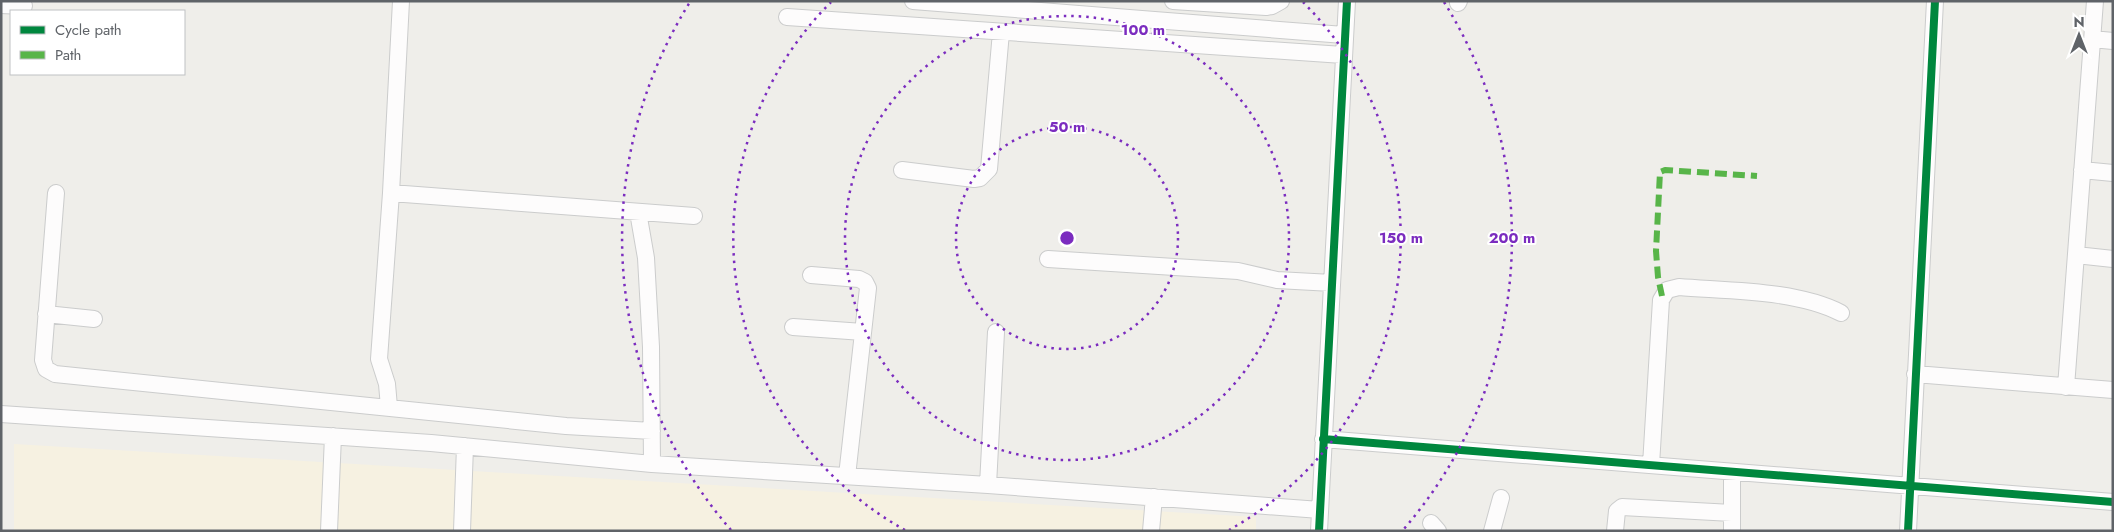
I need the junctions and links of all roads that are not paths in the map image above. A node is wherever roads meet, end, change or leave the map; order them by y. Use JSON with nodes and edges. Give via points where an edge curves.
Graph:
{"nodes":[{"id":1,"x":401,"y":1,"type":"edge"},
{"id":2,"x":913,"y":1,"type":"edge"},
{"id":3,"x":1173,"y":1,"type":"edge"},
{"id":4,"x":1281,"y":1,"type":"edge"},
{"id":5,"x":1346,"y":1,"type":"edge"},
{"id":6,"x":1935,"y":1,"type":"edge"},
{"id":7,"x":2096,"y":1,"type":"edge"},
{"id":8,"x":1,"y":5,"type":"edge"},
{"id":9,"x":24,"y":6,"type":"dead end"},
{"id":10,"x":787,"y":17,"type":"dead end"},
{"id":11,"x":1001,"y":32,"type":"junction"},
{"id":12,"x":1344,"y":35,"type":"junction"},
{"id":13,"x":2092,"y":39,"type":"junction"},
{"id":14,"x":2113,"y":41,"type":"edge"},
{"id":15,"x":1343,"y":55,"type":"junction"},
{"id":16,"x":902,"y":170,"type":"dead end"},
{"id":17,"x":2082,"y":170,"type":"junction"},
{"id":18,"x":2113,"y":173,"type":"edge"},
{"id":19,"x":56,"y":193,"type":"dead end"},
{"id":20,"x":391,"y":193,"type":"junction"},
{"id":21,"x":638,"y":212,"type":"junction"},
{"id":22,"x":694,"y":216,"type":"dead end"},
{"id":23,"x":2076,"y":256,"type":"junction"},
{"id":24,"x":1048,"y":259,"type":"dead end"},
{"id":25,"x":2113,"y":259,"type":"edge"},
{"id":26,"x":811,"y":276,"type":"dead end"},
{"id":27,"x":1332,"y":283,"type":"junction"},
{"id":28,"x":1841,"y":313,"type":"dead end"},
{"id":29,"x":46,"y":314,"type":"junction"},
{"id":30,"x":94,"y":319,"type":"dead end"},
{"id":31,"x":793,"y":327,"type":"dead end"},
{"id":32,"x":863,"y":332,"type":"junction"},
{"id":33,"x":996,"y":332,"type":"dead end"},
{"id":34,"x":1915,"y":374,"type":"junction"},
{"id":35,"x":2066,"y":387,"type":"junction"},
{"id":36,"x":2113,"y":390,"type":"edge"},
{"id":37,"x":389,"y":407,"type":"junction"},
{"id":38,"x":1,"y":414,"type":"edge"},
{"id":39,"x":652,"y":431,"type":"junction"},
{"id":40,"x":333,"y":436,"type":"junction"},
{"id":41,"x":1324,"y":439,"type":"junction"},
{"id":42,"x":465,"y":446,"type":"junction"},
{"id":43,"x":652,"y":464,"type":"junction"},
{"id":44,"x":1651,"y":465,"type":"junction"},
{"id":45,"x":1732,"y":472,"type":"junction"},
{"id":46,"x":847,"y":476,"type":"junction"},
{"id":47,"x":988,"y":485,"type":"junction"},
{"id":48,"x":1909,"y":486,"type":"junction"},
{"id":49,"x":1154,"y":498,"type":"junction"},
{"id":50,"x":1500,"y":498,"type":"dead end"},
{"id":51,"x":2113,"y":502,"type":"edge"},
{"id":52,"x":1320,"y":510,"type":"junction"},
{"id":53,"x":1732,"y":513,"type":"junction"},
{"id":54,"x":330,"y":531,"type":"edge"},
{"id":55,"x":462,"y":531,"type":"edge"},
{"id":56,"x":1151,"y":531,"type":"edge"},
{"id":57,"x":1319,"y":531,"type":"edge"},
{"id":58,"x":1492,"y":531,"type":"edge"},
{"id":59,"x":1615,"y":531,"type":"edge"},
{"id":60,"x":1732,"y":531,"type":"edge"},
{"id":61,"x":1908,"y":531,"type":"edge"}],
"edges":[{"from":1,"to":20,"type":"street"},
{"from":2,"to":12,"type":"street"},
{"from":3,"to":4,"type":"street","via":[[1266,7]]},
{"from":5,"to":12,"type":"street"},
{"from":6,"to":34,"type":"street"},
{"from":7,"to":13,"type":"street"},
{"from":8,"to":9,"type":"street"},
{"from":10,"to":11,"type":"street"},
{"from":11,"to":15,"type":"street"},
{"from":11,"to":16,"type":"street","via":[[989,169],[974,179]]},
{"from":12,"to":15,"type":"street"},
{"from":13,"to":14,"type":"street"},
{"from":13,"to":17,"type":"street"},
{"from":15,"to":27,"type":"street"},
{"from":17,"to":18,"type":"street"},
{"from":17,"to":23,"type":"street"},
{"from":19,"to":29,"type":"street"},
{"from":20,"to":21,"type":"street"},
{"from":20,"to":37,"type":"street","via":[[379,359],[387,384]]},
{"from":21,"to":22,"type":"street"},
{"from":21,"to":39,"type":"street","via":[[647,278]]},
{"from":23,"to":25,"type":"street"},
{"from":23,"to":35,"type":"street"},
{"from":24,"to":27,"type":"street","via":[[1238,271],[1277,280]]},
{"from":26,"to":32,"type":"street","via":[[865,282],[868,291]]},
{"from":27,"to":41,"type":"street"},
{"from":28,"to":44,"type":"street","via":[[1819,302],[1795,297],[1679,286],[1667,290],[1661,300]]},
{"from":29,"to":30,"type":"street"},
{"from":29,"to":37,"type":"street","via":[[43,360],[46,369],[55,374]]},
{"from":31,"to":32,"type":"street"},
{"from":32,"to":46,"type":"street"},
{"from":33,"to":47,"type":"street"},
{"from":34,"to":35,"type":"street"},
{"from":34,"to":48,"type":"street"},
{"from":35,"to":36,"type":"street"},
{"from":37,"to":39,"type":"street","via":[[566,426]]},
{"from":38,"to":40,"type":"street"},
{"from":39,"to":43,"type":"street"},
{"from":40,"to":42,"type":"street"},
{"from":40,"to":54,"type":"street"},
{"from":41,"to":44,"type":"street"},
{"from":41,"to":52,"type":"street"},
{"from":42,"to":43,"type":"street"},
{"from":42,"to":55,"type":"street"},
{"from":43,"to":46,"type":"street"},
{"from":44,"to":45,"type":"street"},
{"from":45,"to":48,"type":"street"},
{"from":45,"to":53,"type":"street"},
{"from":46,"to":47,"type":"street"},
{"from":47,"to":49,"type":"street"},
{"from":48,"to":51,"type":"street"},
{"from":48,"to":61,"type":"street"},
{"from":49,"to":52,"type":"street"},
{"from":49,"to":56,"type":"street"},
{"from":50,"to":58,"type":"street"},
{"from":52,"to":57,"type":"street"},
{"from":53,"to":59,"type":"street","via":[[1622,507],[1617,511]]},
{"from":53,"to":60,"type":"street"}]}
